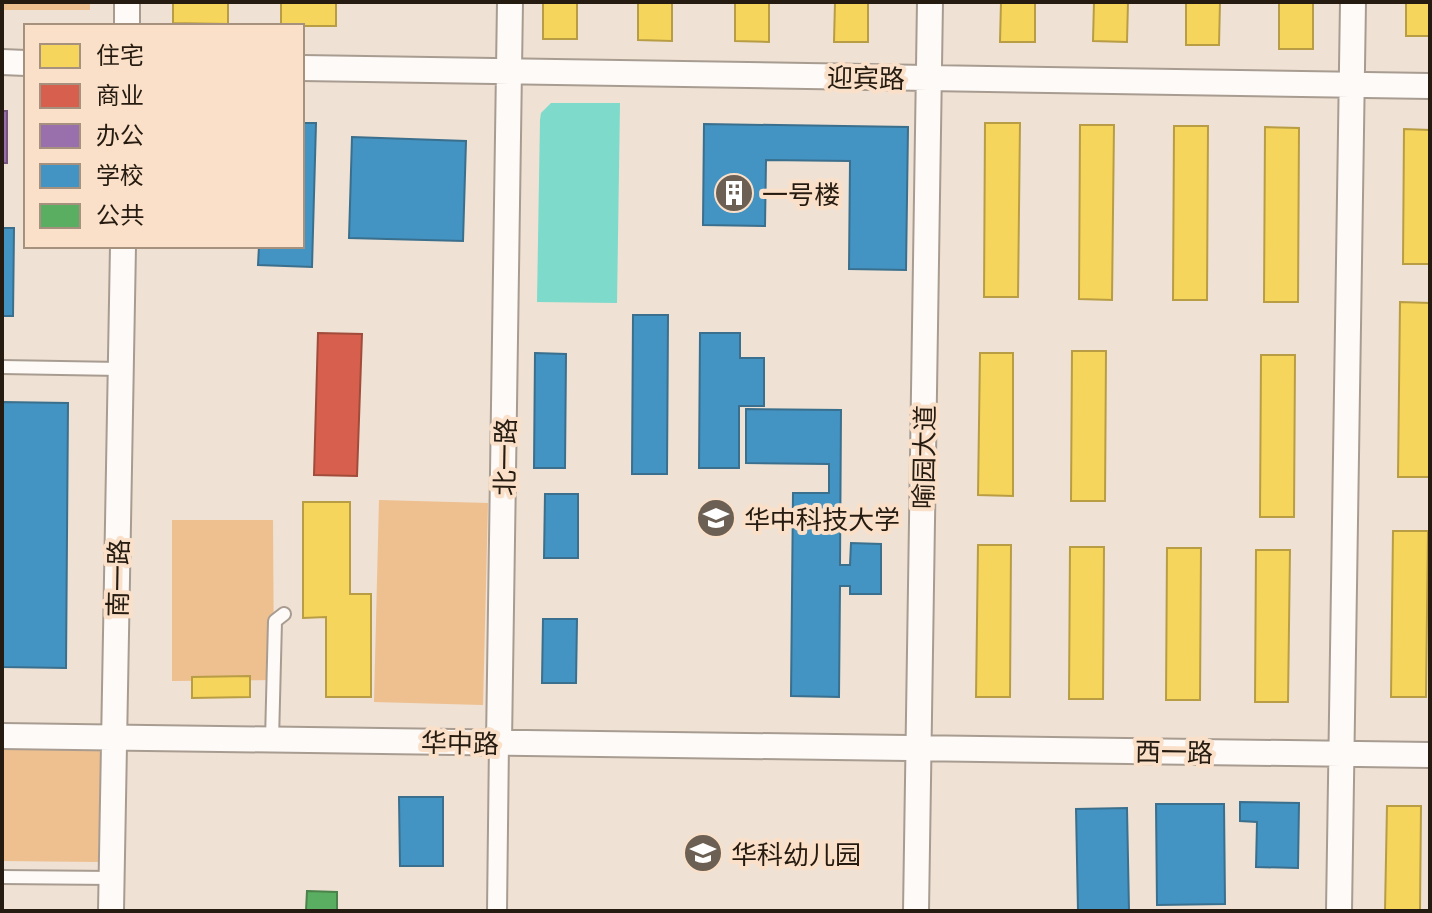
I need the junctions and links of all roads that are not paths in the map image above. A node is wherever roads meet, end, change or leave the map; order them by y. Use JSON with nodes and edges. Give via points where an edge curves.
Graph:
{"nodes":[{"id":1,"x":127,"y":2,"type":"edge"},
{"id":2,"x":510,"y":2,"type":"edge"},
{"id":3,"x":930,"y":2,"type":"edge"},
{"id":4,"x":1353,"y":2,"type":"edge"},
{"id":5,"x":127,"y":24,"type":"edge"},
{"id":6,"x":2,"y":62,"type":"edge"},
{"id":7,"x":24,"y":63,"type":"edge"},
{"id":8,"x":304,"y":68,"type":"edge"},
{"id":9,"x":510,"y":71,"type":"junction"},
{"id":10,"x":929,"y":78,"type":"junction"},
{"id":11,"x":1352,"y":84,"type":"junction"},
{"id":12,"x":1430,"y":86,"type":"edge"},
{"id":13,"x":123,"y":248,"type":"edge"},
{"id":14,"x":2,"y":367,"type":"edge"},
{"id":15,"x":120,"y":369,"type":"junction"},
{"id":16,"x":284,"y":614,"type":"dead end"},
{"id":17,"x":2,"y":736,"type":"edge"},
{"id":18,"x":114,"y":738,"type":"junction"},
{"id":19,"x":272,"y":740,"type":"junction"},
{"id":20,"x":499,"y":742,"type":"junction"},
{"id":21,"x":918,"y":747,"type":"junction"},
{"id":22,"x":1341,"y":754,"type":"junction"},
{"id":23,"x":1430,"y":755,"type":"edge"},
{"id":24,"x":2,"y":877,"type":"edge"},
{"id":25,"x":112,"y":878,"type":"junction"},
{"id":26,"x":111,"y":911,"type":"edge"},
{"id":27,"x":497,"y":911,"type":"edge"},
{"id":28,"x":916,"y":911,"type":"edge"},
{"id":29,"x":1339,"y":911,"type":"edge"}],
"edges":[{"from":1,"to":5,"type":"street"},
{"from":2,"to":9,"type":"street","name":"北一路"},
{"from":3,"to":10,"type":"street","name":"喻园大道"},
{"from":4,"to":11,"type":"street"},
{"from":6,"to":7,"type":"street"},
{"from":8,"to":9,"type":"street","name":"迎宾路"},
{"from":9,"to":10,"type":"street","name":"迎宾路"},
{"from":9,"to":20,"type":"street","name":"北一路"},
{"from":10,"to":11,"type":"street","name":"迎宾路"},
{"from":10,"to":21,"type":"street","name":"喻园大道"},
{"from":11,"to":12,"type":"street","name":"迎宾路"},
{"from":11,"to":22,"type":"street"},
{"from":13,"to":15,"type":"street","name":"南一路"},
{"from":14,"to":15,"type":"lane"},
{"from":15,"to":18,"type":"street","name":"南一路"},
{"from":16,"to":19,"type":"lane","via":[[275,621]]},
{"from":17,"to":18,"type":"street","name":"华中路"},
{"from":18,"to":19,"type":"street","name":"华中路"},
{"from":18,"to":25,"type":"street","name":"南一路"},
{"from":19,"to":20,"type":"street","name":"华中路"},
{"from":20,"to":21,"type":"street","name":"华中路"},
{"from":20,"to":27,"type":"street","name":"北一路"},
{"from":21,"to":22,"type":"street","name":"西一路"},
{"from":21,"to":28,"type":"street","name":"喻园大道"},
{"from":22,"to":23,"type":"street","name":"西一路"},
{"from":22,"to":29,"type":"street"},
{"from":24,"to":25,"type":"lane"},
{"from":25,"to":26,"type":"street","name":"南一路"}]}
